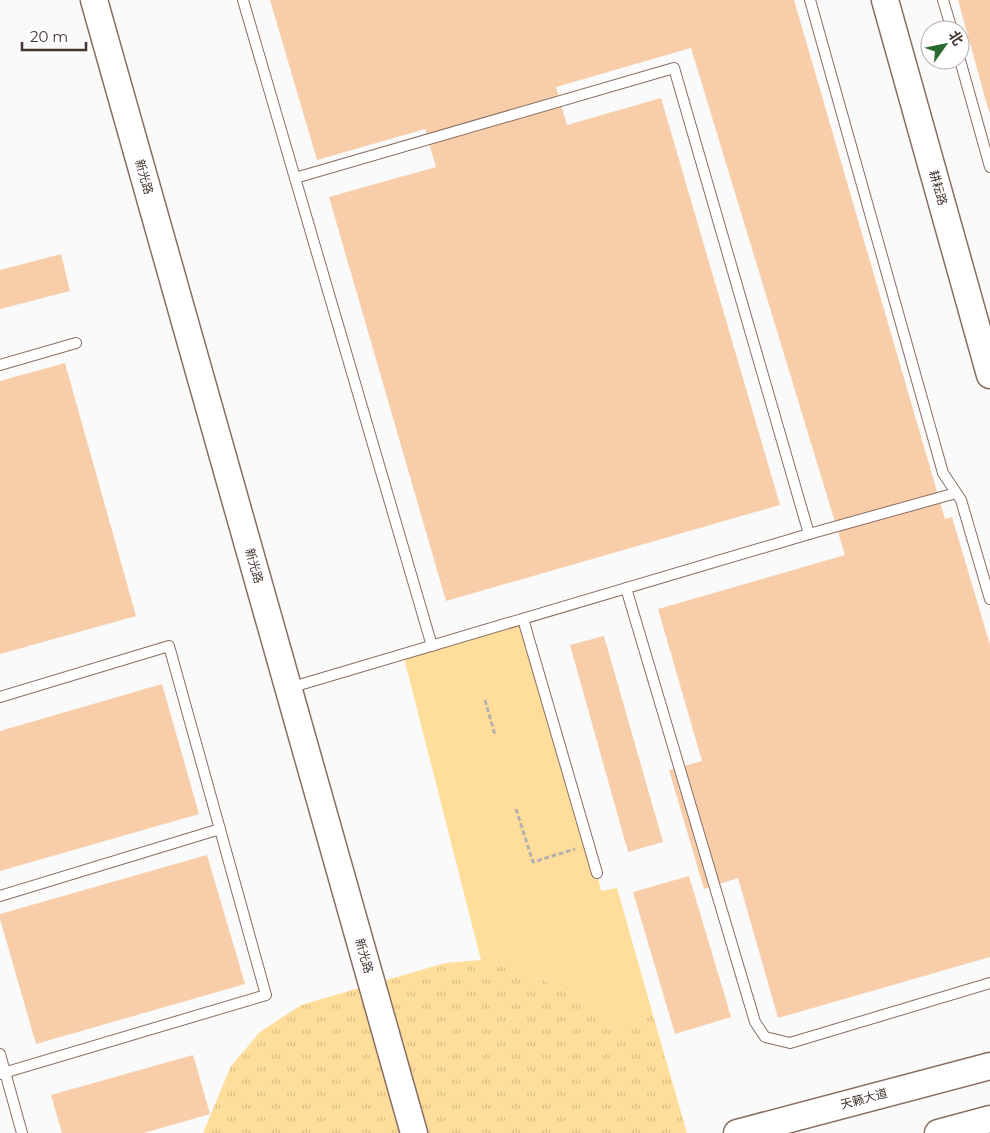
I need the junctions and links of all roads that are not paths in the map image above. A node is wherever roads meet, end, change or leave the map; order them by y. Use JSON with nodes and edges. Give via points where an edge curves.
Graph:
{"nodes":[{"id":1,"x":94,"y":0,"type":"edge"},
{"id":2,"x":243,"y":0,"type":"edge"},
{"id":3,"x":810,"y":0,"type":"edge"},
{"id":4,"x":885,"y":0,"type":"edge"},
{"id":5,"x":943,"y":0,"type":"edge"},
{"id":6,"x":949,"y":20,"type":"edge"},
{"id":7,"x":963,"y":70,"type":"edge"},
{"id":8,"x":990,"y":167,"type":"edge"},
{"id":9,"x":296,"y":178,"type":"junction"},
{"id":10,"x":76,"y":343,"type":"dead end"},
{"id":11,"x":0,"y":365,"type":"edge"},
{"id":12,"x":990,"y":375,"type":"edge"},
{"id":13,"x":956,"y":493,"type":"junction"},
{"id":14,"x":808,"y":534,"type":"junction"},
{"id":15,"x":626,"y":588,"type":"junction"},
{"id":16,"x":990,"y":599,"type":"edge"},
{"id":17,"x":523,"y":619,"type":"junction"},
{"id":18,"x":432,"y":646,"type":"junction"},
{"id":19,"x":288,"y":688,"type":"junction"},
{"id":20,"x":0,"y":697,"type":"edge"},
{"id":21,"x":220,"y":829,"type":"junction"},
{"id":22,"x":597,"y":873,"type":"dead end"},
{"id":23,"x":0,"y":896,"type":"edge"},
{"id":24,"x":990,"y":983,"type":"edge"},
{"id":25,"x":0,"y":1054,"type":"edge"},
{"id":26,"x":990,"y":1066,"type":"edge"},
{"id":27,"x":3,"y":1073,"type":"edge"},
{"id":28,"x":990,"y":1120,"type":"edge"},
{"id":29,"x":22,"y":1133,"type":"edge"},
{"id":30,"x":414,"y":1133,"type":"edge"},
{"id":31,"x":737,"y":1133,"type":"edge"},
{"id":32,"x":938,"y":1133,"type":"edge"}],
"edges":[{"from":1,"to":19,"type":"street","name":"新光路"},
{"from":2,"to":9,"type":"lane"},
{"from":3,"to":13,"type":"lane","via":[[943,473]]},
{"from":4,"to":12,"type":"street","name":"耕耘路"},
{"from":5,"to":6,"type":"lane"},
{"from":7,"to":8,"type":"lane"},
{"from":9,"to":14,"type":"lane","via":[[674,68]]},
{"from":9,"to":18,"type":"lane"},
{"from":10,"to":11,"type":"lane"},
{"from":13,"to":14,"type":"lane"},
{"from":13,"to":16,"type":"lane","via":[[961,500]]},
{"from":14,"to":15,"type":"lane"},
{"from":15,"to":17,"type":"lane"},
{"from":15,"to":24,"type":"lane","via":[[755,1022],[765,1038],[790,1042]]},
{"from":17,"to":18,"type":"lane"},
{"from":17,"to":22,"type":"lane"},
{"from":18,"to":19,"type":"lane"},
{"from":19,"to":30,"type":"street","name":"新光路"},
{"from":20,"to":21,"type":"lane","via":[[169,646]]},
{"from":21,"to":23,"type":"lane"},
{"from":21,"to":27,"type":"lane","via":[[266,995]]},
{"from":25,"to":27,"type":"lane"},
{"from":26,"to":31,"type":"street","name":"天籁大道"},
{"from":27,"to":29,"type":"lane"},
{"from":28,"to":32,"type":"street"}]}
